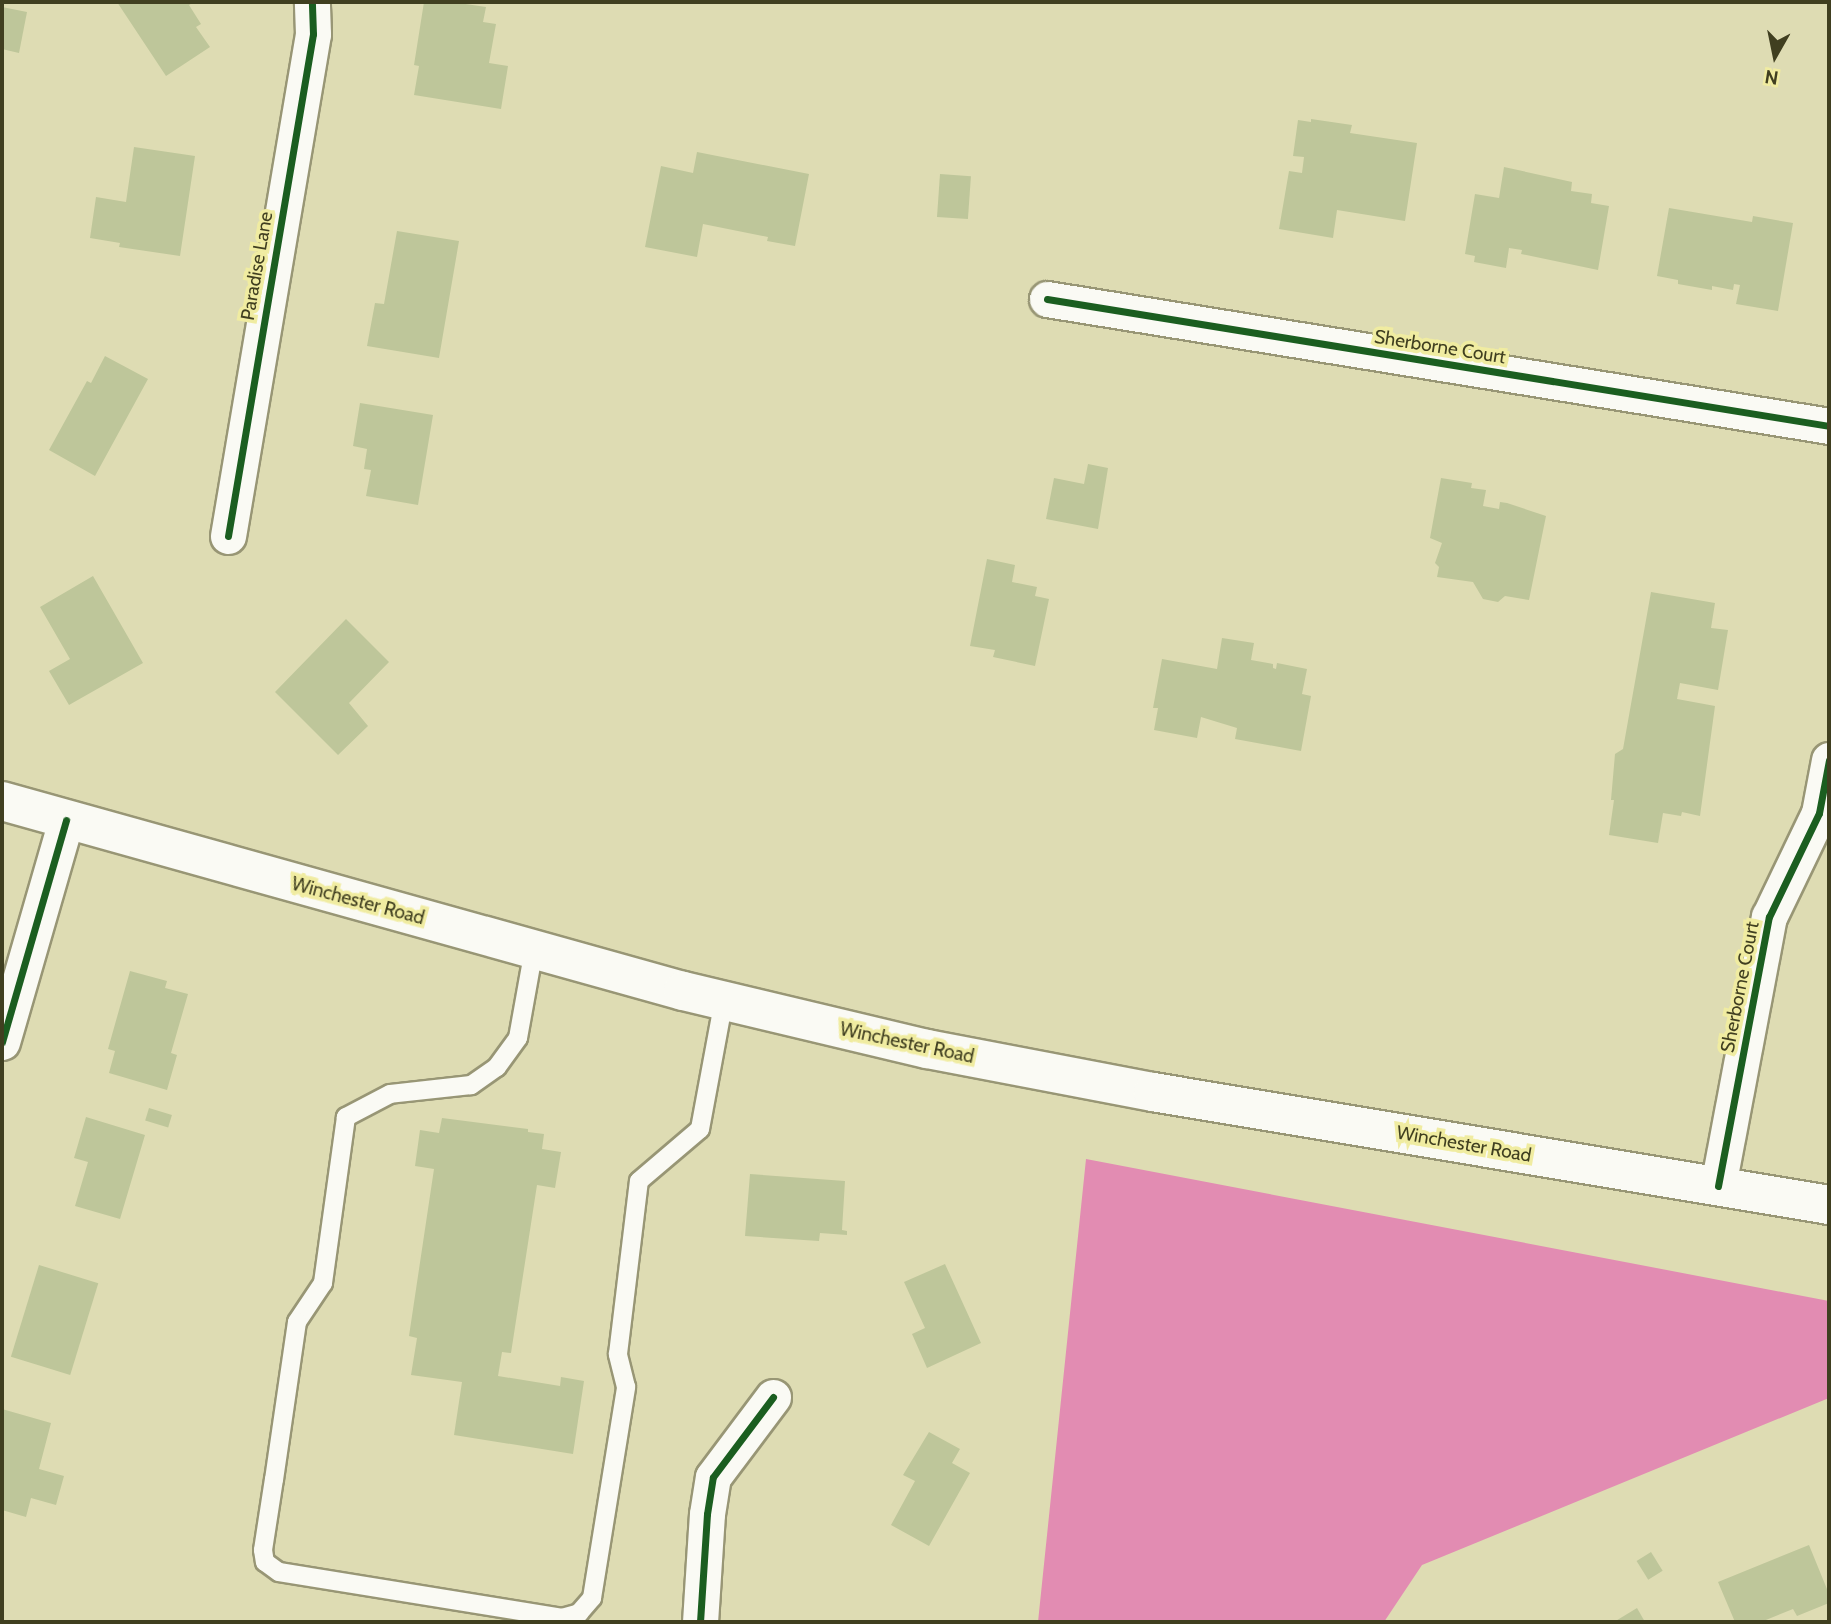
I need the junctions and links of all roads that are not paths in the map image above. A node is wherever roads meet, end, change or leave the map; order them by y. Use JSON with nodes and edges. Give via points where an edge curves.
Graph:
{"nodes":[{"id":1,"x":312,"y":2,"type":"edge"},
{"id":2,"x":1047,"y":299,"type":"dead end"},
{"id":3,"x":1829,"y":426,"type":"edge"},
{"id":4,"x":228,"y":536,"type":"dead end"},
{"id":5,"x":1829,"y":760,"type":"edge"},
{"id":6,"x":2,"y":801,"type":"edge"},
{"id":7,"x":66,"y":820,"type":"junction"},
{"id":8,"x":534,"y":949,"type":"junction"},
{"id":9,"x":724,"y":1000,"type":"junction"},
{"id":10,"x":2,"y":1042,"type":"edge"},
{"id":11,"x":1718,"y":1186,"type":"junction"},
{"id":12,"x":1829,"y":1205,"type":"edge"},
{"id":13,"x":773,"y":1397,"type":"dead end"},
{"id":14,"x":700,"y":1622,"type":"edge"}],
"edges":[{"from":1,"to":4,"type":"street","name":"Paradise Lane","via":[[313,34]]},
{"from":2,"to":3,"type":"street","name":"Sherborne Court"},
{"from":5,"to":11,"type":"street","name":"Sherborne Court","via":[[1819,813],[1769,917]]},
{"from":6,"to":7,"type":"main road","name":"Winchester Road"},
{"from":7,"to":8,"type":"main road","name":"Winchester Road"},
{"from":7,"to":10,"type":"street"},
{"from":8,"to":9,"type":"main road","name":"Winchester Road"},
{"from":8,"to":9,"type":"lane","via":[[518,1038],[497,1067],[471,1085],[390,1094],[346,1117],[323,1283],[297,1322],[263,1550],[265,1562],[278,1572],[562,1618],[579,1613],[592,1598],[626,1387],[618,1354],[639,1181],[700,1129]]},
{"from":9,"to":11,"type":"main road","name":"Winchester Road","via":[[927,1049],[1153,1092]]},
{"from":11,"to":12,"type":"main road","name":"Winchester Road"},
{"from":13,"to":14,"type":"street","via":[[713,1478]]}]}
